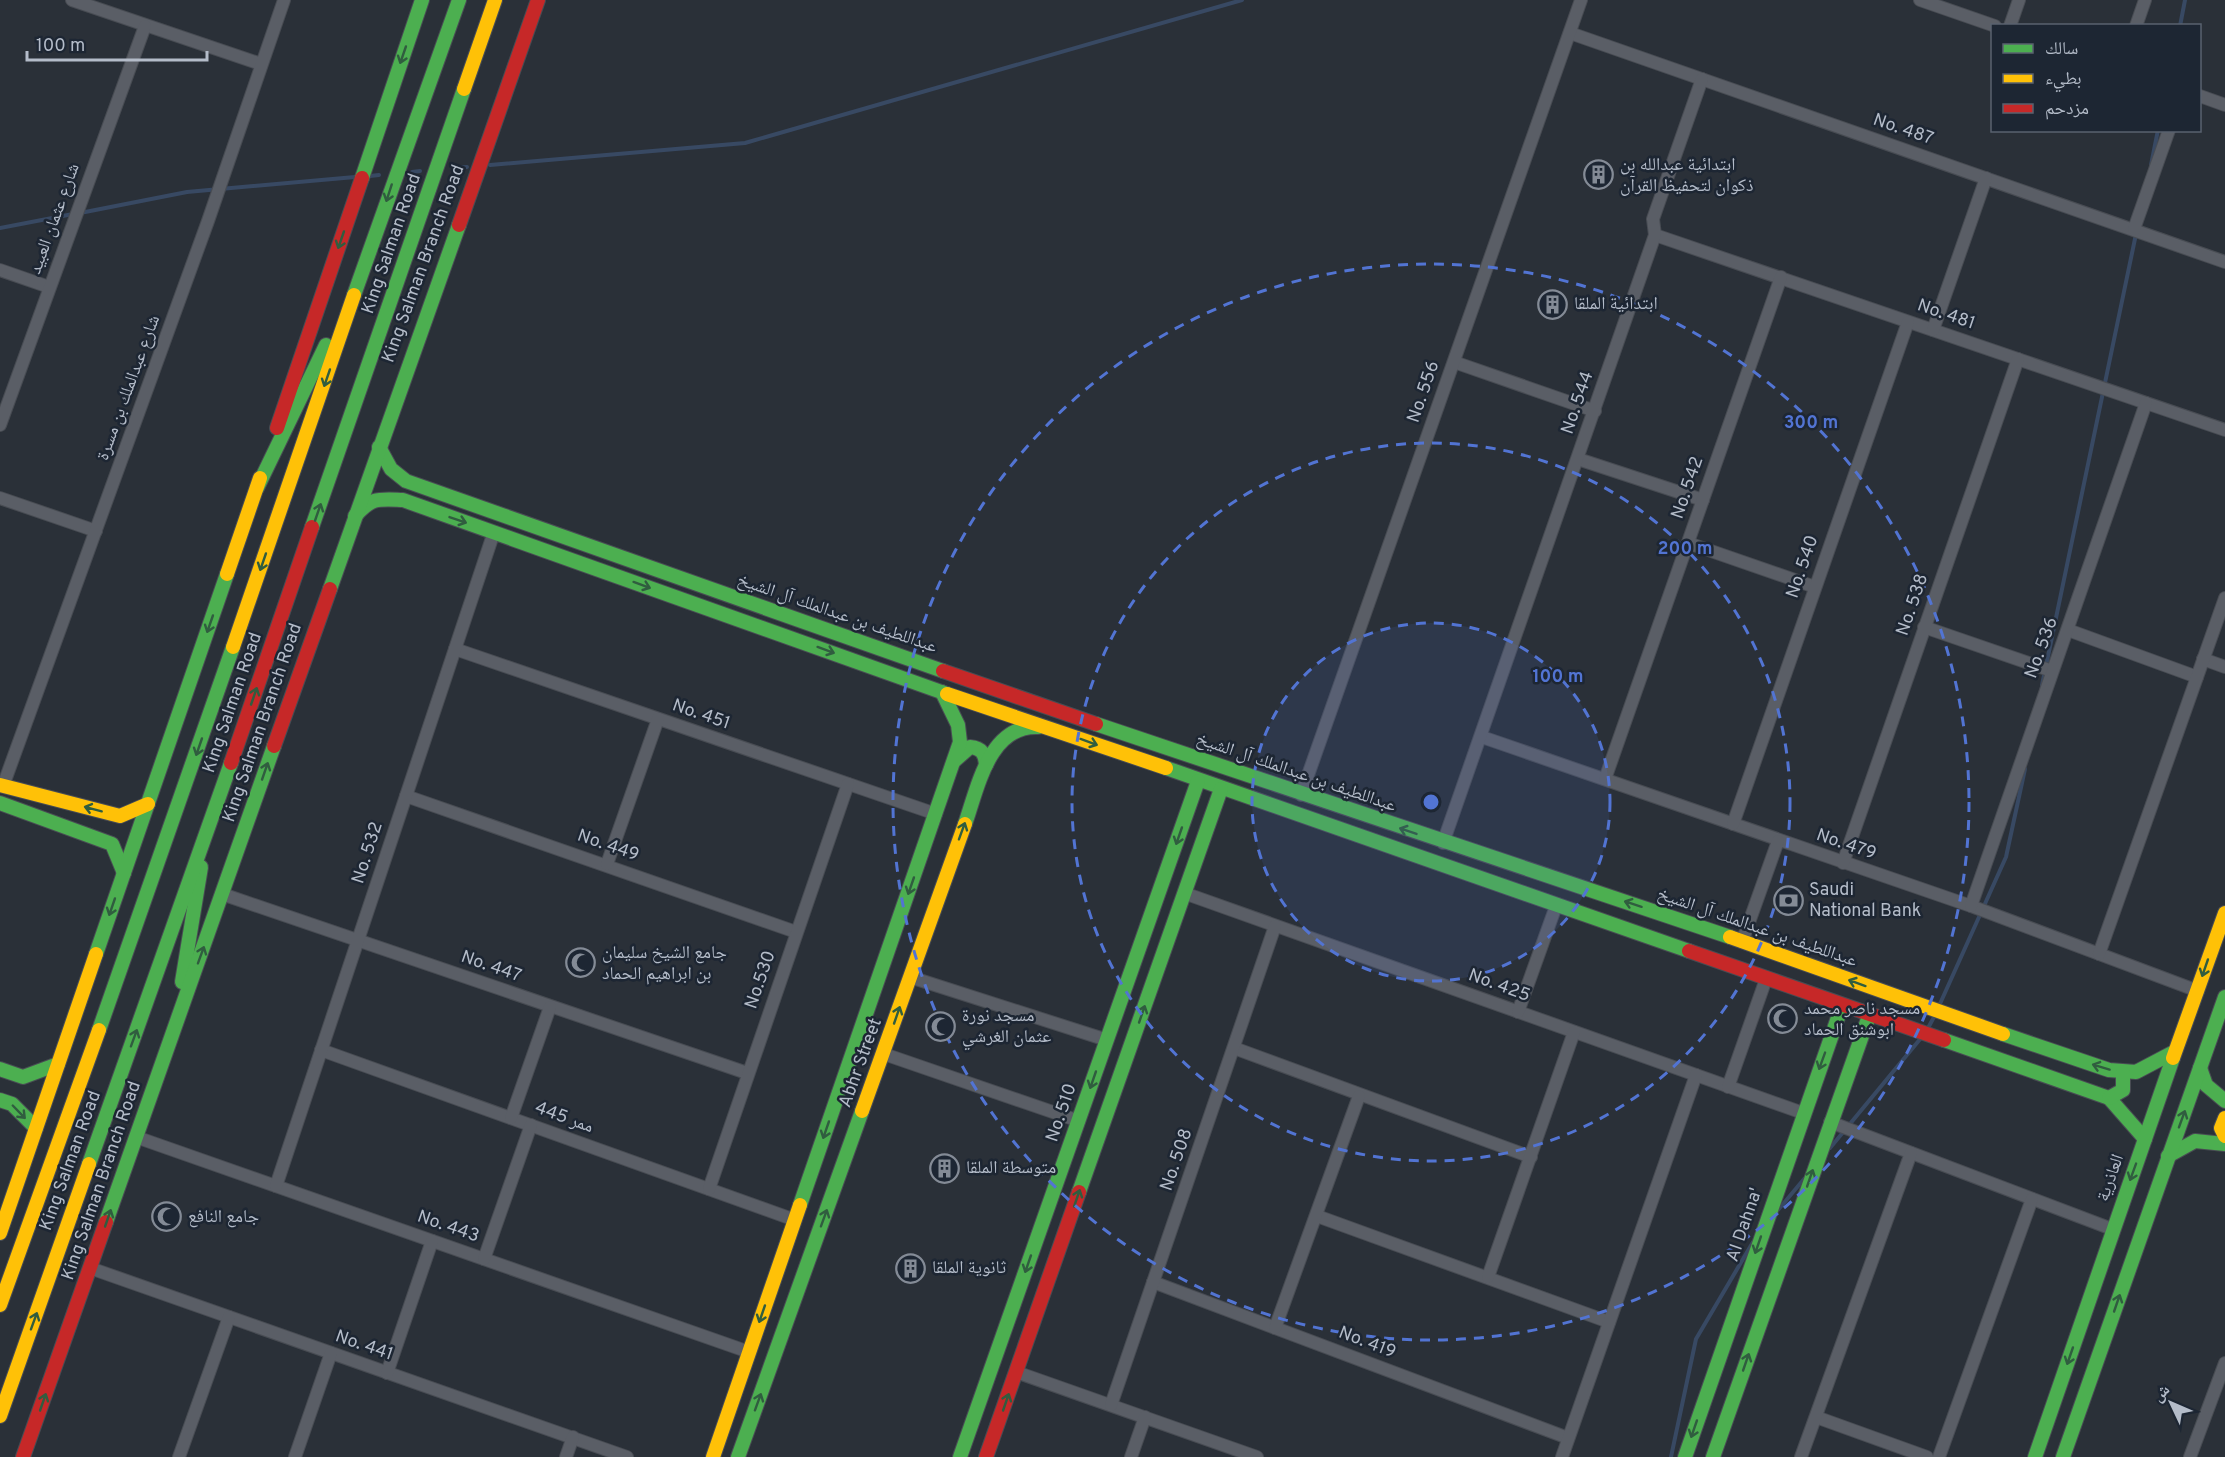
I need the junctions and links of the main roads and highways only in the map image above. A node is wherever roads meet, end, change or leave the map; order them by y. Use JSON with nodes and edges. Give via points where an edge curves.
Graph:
{"nodes":[{"id":1,"x":422,"y":0,"type":"edge"},
{"id":2,"x":452,"y":0,"type":"edge"},
{"id":3,"x":459,"y":0,"type":"edge"},
{"id":4,"x":495,"y":0,"type":"edge"},
{"id":5,"x":538,"y":0,"type":"edge"},
{"id":6,"x":397,"y":169,"type":"junction"},
{"id":7,"x":369,"y":255,"type":"junction"},
{"id":8,"x":379,"y":447,"type":"junction"},
{"id":9,"x":406,"y":481,"type":"junction"},
{"id":10,"x":257,"y":488,"type":"junction"},
{"id":11,"x":403,"y":500,"type":"junction"},
{"id":12,"x":354,"y":517,"type":"junction"},
{"id":13,"x":942,"y":692,"type":"junction"},
{"id":14,"x":1057,"y":730,"type":"junction"},
{"id":15,"x":954,"y":760,"type":"junction"},
{"id":16,"x":986,"y":765,"type":"junction"},
{"id":17,"x":1198,"y":781,"type":"junction"},
{"id":18,"x":2,"y":785,"type":"edge"},
{"id":19,"x":1221,"y":789,"type":"junction"},
{"id":20,"x":1191,"y":802,"type":"junction"},
{"id":21,"x":0,"y":803,"type":"edge"},
{"id":22,"x":147,"y":804,"type":"junction"},
{"id":23,"x":1214,"y":809,"type":"junction"},
{"id":24,"x":207,"y":833,"type":"junction"},
{"id":25,"x":124,"y":873,"type":"junction"},
{"id":26,"x":1659,"y":912,"type":"junction"},
{"id":27,"x":2225,"y":913,"type":"edge"},
{"id":28,"x":1650,"y":938,"type":"junction"},
{"id":29,"x":2225,"y":997,"type":"edge"},
{"id":30,"x":1842,"y":1006,"type":"junction"},
{"id":31,"x":1943,"y":1013,"type":"junction"},
{"id":32,"x":1869,"y":1016,"type":"junction"},
{"id":33,"x":175,"y":1028,"type":"junction"},
{"id":34,"x":1833,"y":1029,"type":"junction"},
{"id":35,"x":1862,"y":1036,"type":"junction"},
{"id":36,"x":1935,"y":1037,"type":"junction"},
{"id":37,"x":2174,"y":1052,"type":"junction"},
{"id":38,"x":58,"y":1064,"type":"junction"},
{"id":39,"x":0,"y":1068,"type":"edge"},
{"id":40,"x":2200,"y":1068,"type":"junction"},
{"id":41,"x":2123,"y":1072,"type":"junction"},
{"id":42,"x":2109,"y":1098,"type":"junction"},
{"id":43,"x":0,"y":1100,"type":"edge"},
{"id":44,"x":2225,"y":1101,"type":"edge"},
{"id":45,"x":2225,"y":1118,"type":"edge"},
{"id":46,"x":36,"y":1128,"type":"junction"},
{"id":47,"x":2225,"y":1136,"type":"edge"},
{"id":48,"x":2145,"y":1139,"type":"junction"},
{"id":49,"x":2225,"y":1144,"type":"edge"},
{"id":50,"x":2168,"y":1156,"type":"junction"},
{"id":51,"x":0,"y":1233,"type":"edge"},
{"id":52,"x":0,"y":1305,"type":"edge"},
{"id":53,"x":2079,"y":1332,"type":"junction"},
{"id":54,"x":2104,"y":1341,"type":"junction"},
{"id":55,"x":993,"y":1365,"type":"junction"},
{"id":56,"x":1016,"y":1372,"type":"junction"},
{"id":57,"x":0,"y":1416,"type":"edge"},
{"id":58,"x":23,"y":1457,"type":"edge"},
{"id":59,"x":713,"y":1457,"type":"edge"},
{"id":60,"x":738,"y":1457,"type":"edge"},
{"id":61,"x":960,"y":1457,"type":"edge"},
{"id":62,"x":986,"y":1457,"type":"edge"},
{"id":63,"x":1685,"y":1457,"type":"edge"},
{"id":64,"x":1713,"y":1457,"type":"edge"},
{"id":65,"x":2035,"y":1457,"type":"edge"},
{"id":66,"x":2063,"y":1457,"type":"edge"}],
"edges":[{"from":1,"to":10,"type":"main road","one_way":true},
{"from":2,"to":6,"type":"main road"},
{"from":3,"to":6,"type":"main road","name":"King Salman Road"},
{"from":24,"to":4,"type":"main road","name":"King Salman Road","one_way":true},
{"from":5,"to":8,"type":"main road","name":"King Salman Branch Road"},
{"from":6,"to":7,"type":"main road","name":"King Salman Road","one_way":true},
{"from":7,"to":10,"type":"main road"},
{"from":7,"to":52,"type":"main road","name":"King Salman Road","one_way":true,"via":[[159,862]]},
{"from":8,"to":9,"type":"main road","via":[[391,469]]},
{"from":8,"to":12,"type":"main road","name":"King Salman Branch Road"},
{"from":9,"to":11,"type":"main road","via":[[401,486]]},
{"from":26,"to":9,"type":"main road","name":"عبداللطيف بن عبدالملك آل الشيخ","one_way":true,"via":[[1301,795]]},
{"from":10,"to":22,"type":"main road","one_way":true},
{"from":11,"to":12,"type":"main road","via":[[377,499],[367,503]]},
{"from":11,"to":13,"type":"main road","name":"عبداللطيف بن عبدالملك آل الشيخ","one_way":true},
{"from":33,"to":12,"type":"main road","name":"King Salman Branch Road","one_way":true},
{"from":13,"to":14,"type":"main road","name":"عبداللطيف بن عبدالملك آل الشيخ"},
{"from":13,"to":15,"type":"main road","name":"Abhr Street","via":[[958,725],[960,742]]},
{"from":14,"to":16,"type":"main road","name":"Abhr Street","via":[[1025,725],[1001,739]]},
{"from":14,"to":17,"type":"main road","name":"عبداللطيف بن عبدالملك آل الشيخ","one_way":true},
{"from":15,"to":16,"type":"main road","via":[[970,747],[978,748],[985,755]]},
{"from":15,"to":59,"type":"main road","name":"Abhr Street","one_way":true},
{"from":60,"to":16,"type":"main road","name":"Abhr Street","one_way":true},
{"from":17,"to":19,"type":"main road","name":"عبداللطيف بن عبدالملك آل الشيخ"},
{"from":17,"to":20,"type":"main road","name":"No. 510"},
{"from":22,"to":18,"type":"main road","one_way":true,"via":[[120,816]]},
{"from":19,"to":23,"type":"main road"},
{"from":19,"to":28,"type":"main road","name":"عبداللطيف بن عبدالملك آل الشيخ"},
{"from":20,"to":23,"type":"main road","via":[[1205,792],[1210,795]]},
{"from":20,"to":55,"type":"main road","name":"No. 510","one_way":true},
{"from":21,"to":25,"type":"main road","via":[[112,844]]},
{"from":22,"to":25,"type":"main road"},
{"from":56,"to":23,"type":"main road","one_way":true},
{"from":24,"to":33,"type":"main road"},
{"from":57,"to":24,"type":"main road","name":"King Salman Road","one_way":true},
{"from":25,"to":38,"type":"main road","one_way":true},
{"from":26,"to":28,"type":"main road"},
{"from":31,"to":26,"type":"main road","name":"عبداللطيف بن عبدالملك آل الشيخ","one_way":true},
{"from":27,"to":37,"type":"main road","name":"العاذرية","one_way":true},
{"from":28,"to":30,"type":"main road","name":"عبداللطيف بن عبدالملك آل الشيخ"},
{"from":29,"to":40,"type":"main road"},
{"from":30,"to":32,"type":"main road","name":"عبداللطيف بن عبدالملك آل الشيخ"},
{"from":30,"to":34,"type":"main road","name":"Al Dahna'"},
{"from":31,"to":36,"type":"main road"},
{"from":41,"to":31,"type":"main road","name":"عبداللطيف بن عبدالملك آل الشيخ","one_way":true},
{"from":32,"to":35,"type":"main road"},
{"from":32,"to":36,"type":"main road","name":"عبداللطيف بن عبدالملك آل الشيخ"},
{"from":58,"to":33,"type":"main road","name":"King Salman Branch Road","one_way":true},
{"from":34,"to":35,"type":"main road","via":[[1851,1018]]},
{"from":34,"to":63,"type":"main road","name":"Al Dahna'","one_way":true},
{"from":64,"to":35,"type":"main road","one_way":true},
{"from":36,"to":42,"type":"main road","name":"عبداللطيف بن عبدالملك آل الشيخ"},
{"from":37,"to":41,"type":"main road","via":[[2136,1072]]},
{"from":37,"to":48,"type":"main road","name":"العاذرية"},
{"from":38,"to":39,"type":"main road","via":[[23,1077]]},
{"from":38,"to":46,"type":"main road"},
{"from":40,"to":44,"type":"main road","via":[[2206,1085]]},
{"from":50,"to":40,"type":"main road","one_way":true},
{"from":41,"to":42,"type":"main road","via":[[2123,1090]]},
{"from":42,"to":48,"type":"main road","name":"عبداللطيف بن عبدالملك آل الشيخ"},
{"from":43,"to":46,"type":"main road","one_way":true,"via":[[12,1104]]},
{"from":45,"to":47,"type":"main road","via":[[2221,1128]]},
{"from":46,"to":51,"type":"main road"},
{"from":48,"to":53,"type":"main road","name":"العاذرية","one_way":true},
{"from":49,"to":50,"type":"main road","via":[[2203,1138],[2184,1144]]},
{"from":54,"to":50,"type":"main road","one_way":true},
{"from":53,"to":54,"type":"main road"},
{"from":53,"to":65,"type":"main road","name":"العاذرية","one_way":true},
{"from":54,"to":66,"type":"main road"},
{"from":55,"to":56,"type":"main road"},
{"from":55,"to":61,"type":"main road","name":"No. 510"},
{"from":62,"to":56,"type":"main road","one_way":true}]}
